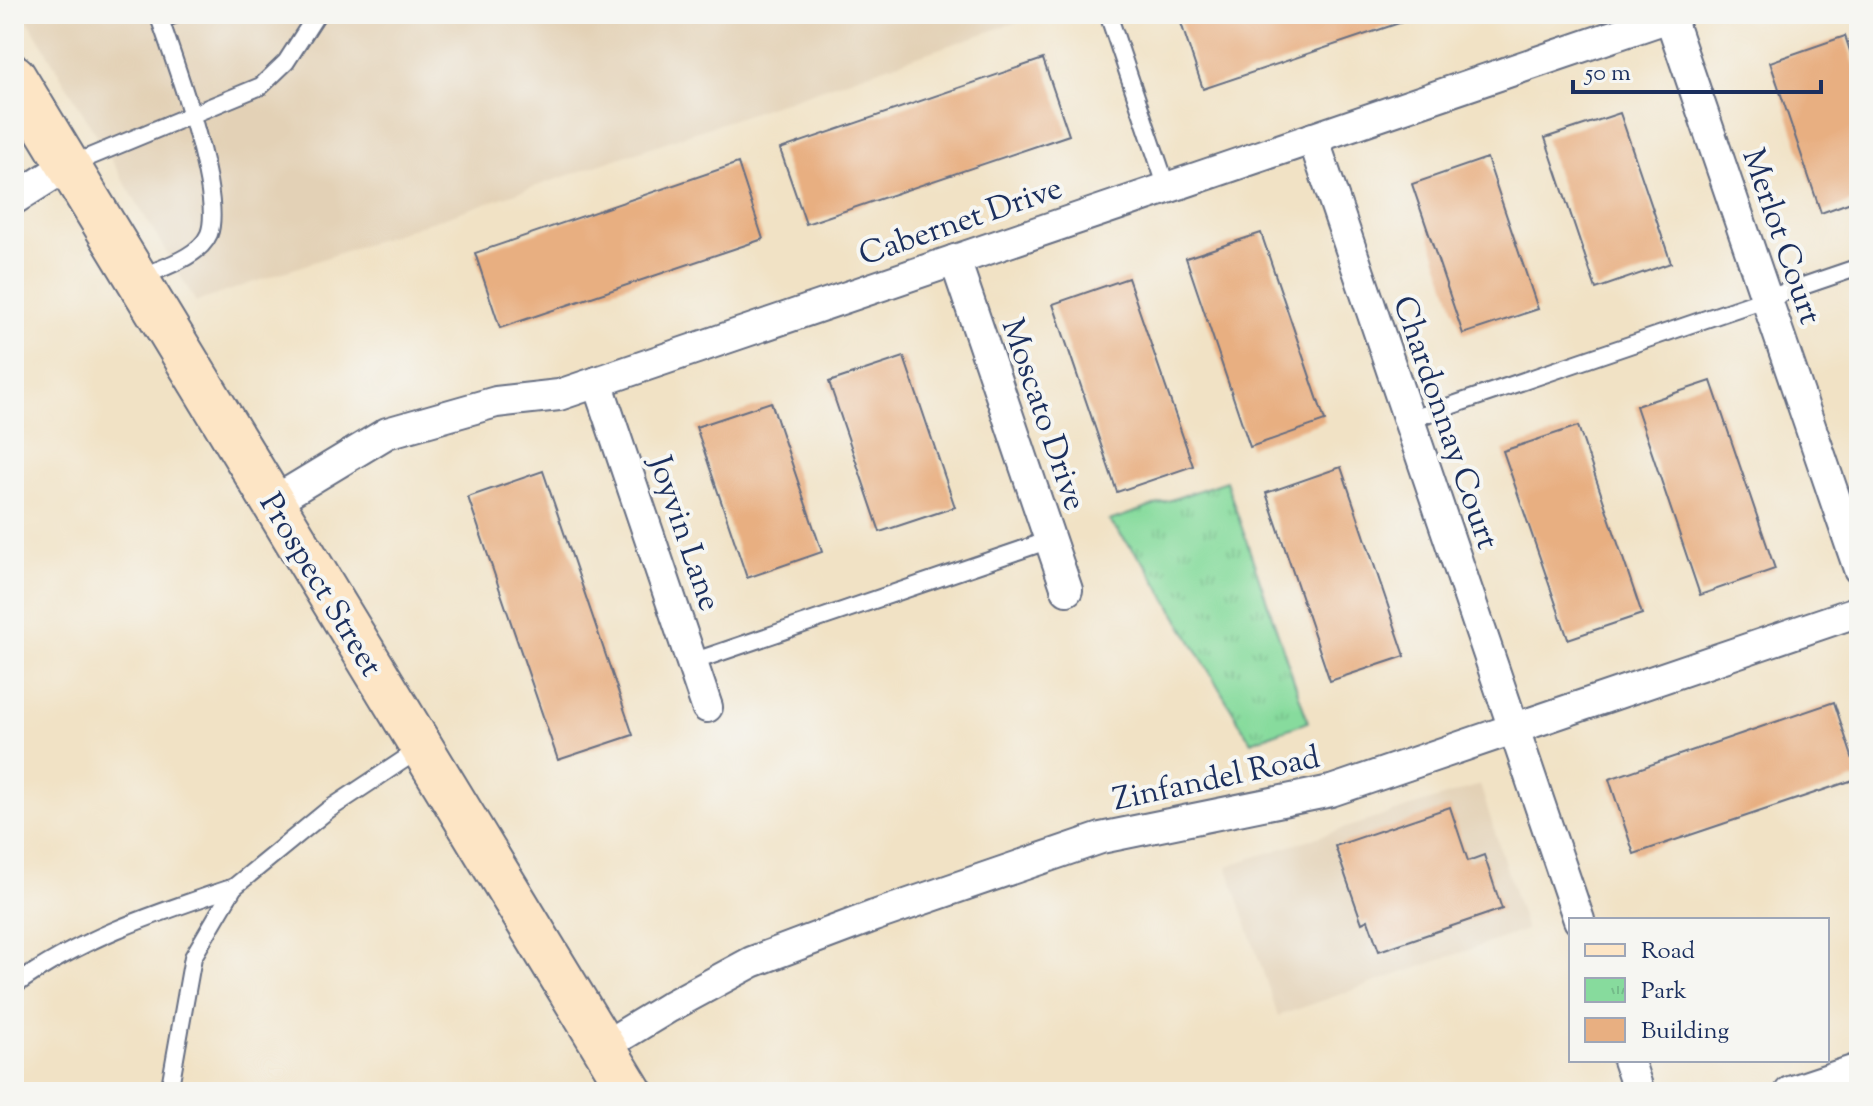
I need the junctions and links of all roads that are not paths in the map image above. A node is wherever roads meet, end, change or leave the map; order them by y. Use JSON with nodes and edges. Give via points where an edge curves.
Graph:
{"nodes":[{"id":1,"x":177,"y":14,"type":"edge"},
{"id":2,"x":317,"y":14,"type":"edge"},
{"id":3,"x":1108,"y":14,"type":"edge"},
{"id":4,"x":1674,"y":15,"type":"edge"},
{"id":5,"x":159,"y":17,"type":"edge"},
{"id":6,"x":14,"y":76,"type":"edge"},
{"id":7,"x":192,"y":116,"type":"junction"},
{"id":8,"x":1313,"y":138,"type":"junction"},
{"id":9,"x":68,"y":165,"type":"junction"},
{"id":10,"x":1167,"y":188,"type":"junction"},
{"id":11,"x":14,"y":199,"type":"edge"},
{"id":12,"x":955,"y":260,"type":"junction"},
{"id":13,"x":1859,"y":267,"type":"edge"},
{"id":14,"x":137,"y":279,"type":"junction"},
{"id":15,"x":1767,"y":298,"type":"junction"},
{"id":16,"x":597,"y":382,"type":"junction"},
{"id":17,"x":1409,"y":420,"type":"junction"},
{"id":18,"x":273,"y":502,"type":"junction"},
{"id":19,"x":1050,"y":540,"type":"junction"},
{"id":20,"x":1859,"y":569,"type":"edge"},
{"id":21,"x":1067,"y":590,"type":"dead end"},
{"id":22,"x":1859,"y":611,"type":"edge"},
{"id":23,"x":692,"y":662,"type":"junction"},
{"id":24,"x":707,"y":707,"type":"dead end"},
{"id":25,"x":1514,"y":729,"type":"junction"},
{"id":26,"x":422,"y":748,"type":"junction"},
{"id":27,"x":234,"y":887,"type":"junction"},
{"id":28,"x":1578,"y":918,"type":"edge"},
{"id":29,"x":14,"y":986,"type":"edge"},
{"id":30,"x":603,"y":1047,"type":"junction"},
{"id":31,"x":1629,"y":1062,"type":"edge"},
{"id":32,"x":1859,"y":1069,"type":"edge"},
{"id":33,"x":169,"y":1092,"type":"edge"},
{"id":34,"x":631,"y":1092,"type":"edge"},
{"id":35,"x":1639,"y":1092,"type":"edge"},
{"id":36,"x":1790,"y":1092,"type":"edge"}],
"edges":[{"from":1,"to":5,"type":"lane"},
{"from":2,"to":7,"type":"lane","via":[[286,62],[261,86]]},
{"from":3,"to":10,"type":"lane"},
{"from":4,"to":8,"type":"street","name":"Cabernet Drive"},
{"from":4,"to":15,"type":"street","name":"Merlot Court"},
{"from":5,"to":7,"type":"lane"},
{"from":6,"to":9,"type":"street","name":"Prospect Street"},
{"from":7,"to":9,"type":"lane"},
{"from":7,"to":14,"type":"lane","via":[[213,207],[208,235],[195,251]]},
{"from":8,"to":10,"type":"street","name":"Cabernet Drive"},
{"from":8,"to":17,"type":"street","name":"Chardonnay Court"},
{"from":9,"to":11,"type":"street"},
{"from":9,"to":14,"type":"street","name":"Prospect Street"},
{"from":10,"to":12,"type":"street","name":"Cabernet Drive"},
{"from":12,"to":16,"type":"street","name":"Cabernet Drive"},
{"from":12,"to":19,"type":"street","name":"Moscato Drive"},
{"from":13,"to":15,"type":"lane"},
{"from":14,"to":18,"type":"street","name":"Prospect Street"},
{"from":15,"to":17,"type":"lane"},
{"from":15,"to":20,"type":"street","name":"Merlot Court"},
{"from":16,"to":18,"type":"street","name":"Cabernet Drive","via":[[559,395],[496,402],[387,433]]},
{"from":16,"to":23,"type":"street","name":"Joyvin Lane"},
{"from":17,"to":25,"type":"street","name":"Chardonnay Court"},
{"from":18,"to":26,"type":"street","name":"Prospect Street"},
{"from":19,"to":21,"type":"street","name":"Moscato Drive"},
{"from":19,"to":23,"type":"lane"},
{"from":22,"to":25,"type":"street","name":"Zinfandel Road"},
{"from":23,"to":24,"type":"street","name":"Joyvin Lane"},
{"from":25,"to":28,"type":"street","name":"Chardonnay Court"},
{"from":25,"to":30,"type":"street","name":"Zinfandel Road","via":[[1331,791],[1101,838],[874,916],[752,962]]},
{"from":26,"to":27,"type":"lane","via":[[328,810]]},
{"from":26,"to":30,"type":"street","name":"Prospect Street"},
{"from":27,"to":29,"type":"lane","via":[[134,920]]},
{"from":27,"to":33,"type":"lane","via":[[193,957]]},
{"from":30,"to":34,"type":"street","name":"Prospect Street"},
{"from":31,"to":35,"type":"street"},
{"from":32,"to":36,"type":"street"}]}
